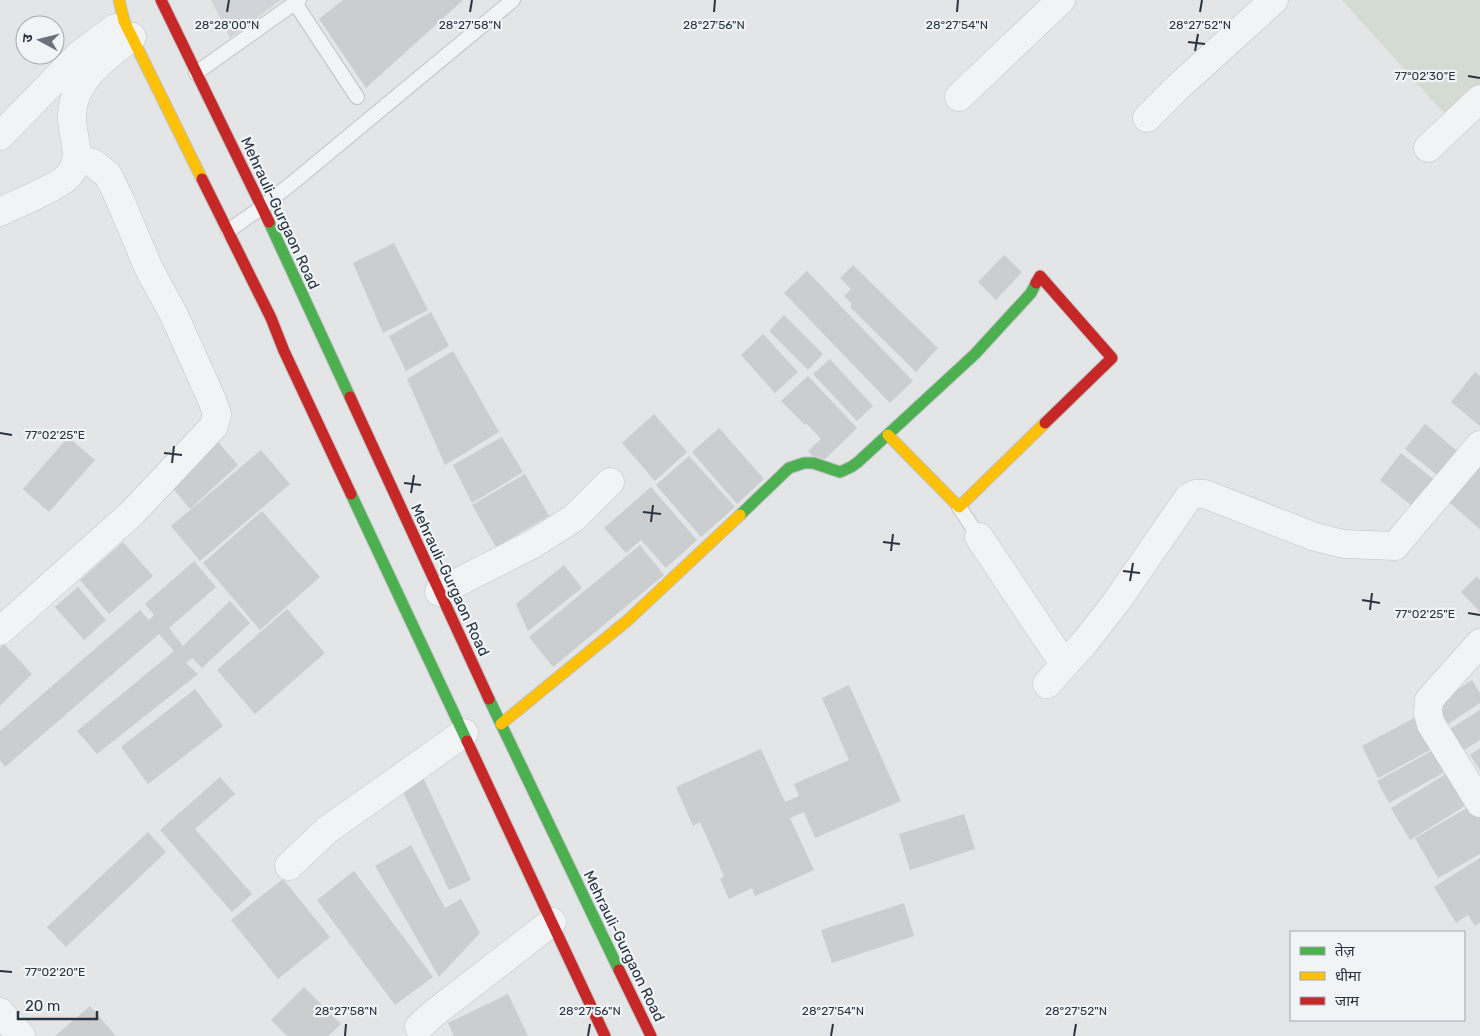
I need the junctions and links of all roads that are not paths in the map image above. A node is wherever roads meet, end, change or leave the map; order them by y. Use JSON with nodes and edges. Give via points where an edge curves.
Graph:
{"nodes":[{"id":1,"x":161,"y":0,"type":"edge"},
{"id":2,"x":513,"y":0,"type":"edge"},
{"id":3,"x":1061,"y":0,"type":"edge"},
{"id":4,"x":1274,"y":0,"type":"edge"},
{"id":5,"x":297,"y":2,"type":"edge"},
{"id":6,"x":124,"y":12,"type":"edge"},
{"id":7,"x":196,"y":73,"type":"junction"},
{"id":8,"x":357,"y":97,"type":"dead end"},
{"id":9,"x":959,"y":97,"type":"dead end"},
{"id":10,"x":1477,"y":108,"type":"edge"},
{"id":11,"x":1147,"y":118,"type":"dead end"},
{"id":12,"x":0,"y":136,"type":"edge"},
{"id":13,"x":1428,"y":148,"type":"dead end"},
{"id":14,"x":77,"y":158,"type":"junction"},
{"id":15,"x":262,"y":207,"type":"junction"},
{"id":16,"x":0,"y":212,"type":"edge"},
{"id":17,"x":228,"y":231,"type":"junction"},
{"id":18,"x":888,"y":435,"type":"junction"},
{"id":19,"x":1480,"y":446,"type":"edge"},
{"id":20,"x":610,"y":482,"type":"dead end"},
{"id":21,"x":959,"y":507,"type":"junction"},
{"id":22,"x":979,"y":537,"type":"joint"},
{"id":23,"x":439,"y":592,"type":"junction"},
{"id":24,"x":0,"y":631,"type":"edge"},
{"id":25,"x":1480,"y":643,"type":"edge"},
{"id":26,"x":501,"y":724,"type":"junction"},
{"id":27,"x":464,"y":733,"type":"junction"},
{"id":28,"x":1480,"y":803,"type":"edge"},
{"id":29,"x":289,"y":866,"type":"dead end"},
{"id":30,"x":552,"y":922,"type":"junction"},
{"id":31,"x":0,"y":1012,"type":"edge"},
{"id":32,"x":419,"y":1027,"type":"dead end"},
{"id":33,"x":21,"y":1036,"type":"edge"},
{"id":34,"x":605,"y":1036,"type":"edge"},
{"id":35,"x":651,"y":1036,"type":"edge"}],
"edges":[{"from":1,"to":7,"type":"main road","name":"Mehrauli-Gurgaon Road"},
{"from":2,"to":15,"type":"lane"},
{"from":3,"to":9,"type":"street"},
{"from":4,"to":11,"type":"street"},
{"from":5,"to":7,"type":"lane"},
{"from":5,"to":8,"type":"lane"},
{"from":6,"to":12,"type":"street"},
{"from":6,"to":14,"type":"street","via":[[102,60],[79,86],[73,101],[71,117]]},
{"from":6,"to":17,"type":"main road"},
{"from":7,"to":15,"type":"main road","name":"Mehrauli-Gurgaon Road"},
{"from":10,"to":13,"type":"street"},
{"from":14,"to":16,"type":"street","via":[[70,175],[58,184]]},
{"from":14,"to":24,"type":"street","via":[[93,163],[108,175],[217,414],[214,426],[132,513]]},
{"from":15,"to":17,"type":"lane"},
{"from":15,"to":23,"type":"main road","name":"Mehrauli-Gurgaon Road"},
{"from":17,"to":27,"type":"main road"},
{"from":18,"to":21,"type":"main road"},
{"from":18,"to":21,"type":"main road","via":[[975,354],[1030,294],[1040,276],[1112,358]]},
{"from":18,"to":26,"type":"main road","via":[[847,471],[835,471],[812,463],[789,468],[628,620]]},
{"from":19,"to":22,"type":"street","via":[[1395,546],[1344,544],[1315,537],[1205,494],[1195,494],[1188,498],[1085,642],[1056,674]]},
{"from":20,"to":23,"type":"street","via":[[574,518],[533,544]]},
{"from":21,"to":22,"type":"lane"},
{"from":23,"to":26,"type":"main road","name":"Mehrauli-Gurgaon Road"},
{"from":25,"to":28,"type":"street","via":[[1430,700],[1428,713],[1431,724]]},
{"from":26,"to":35,"type":"main road","name":"Mehrauli-Gurgaon Road","via":[[556,850]]},
{"from":27,"to":29,"type":"street","via":[[327,830]]},
{"from":27,"to":30,"type":"main road","via":[[532,867]]},
{"from":30,"to":32,"type":"street"},
{"from":30,"to":34,"type":"main road"},
{"from":31,"to":33,"type":"street"}]}
